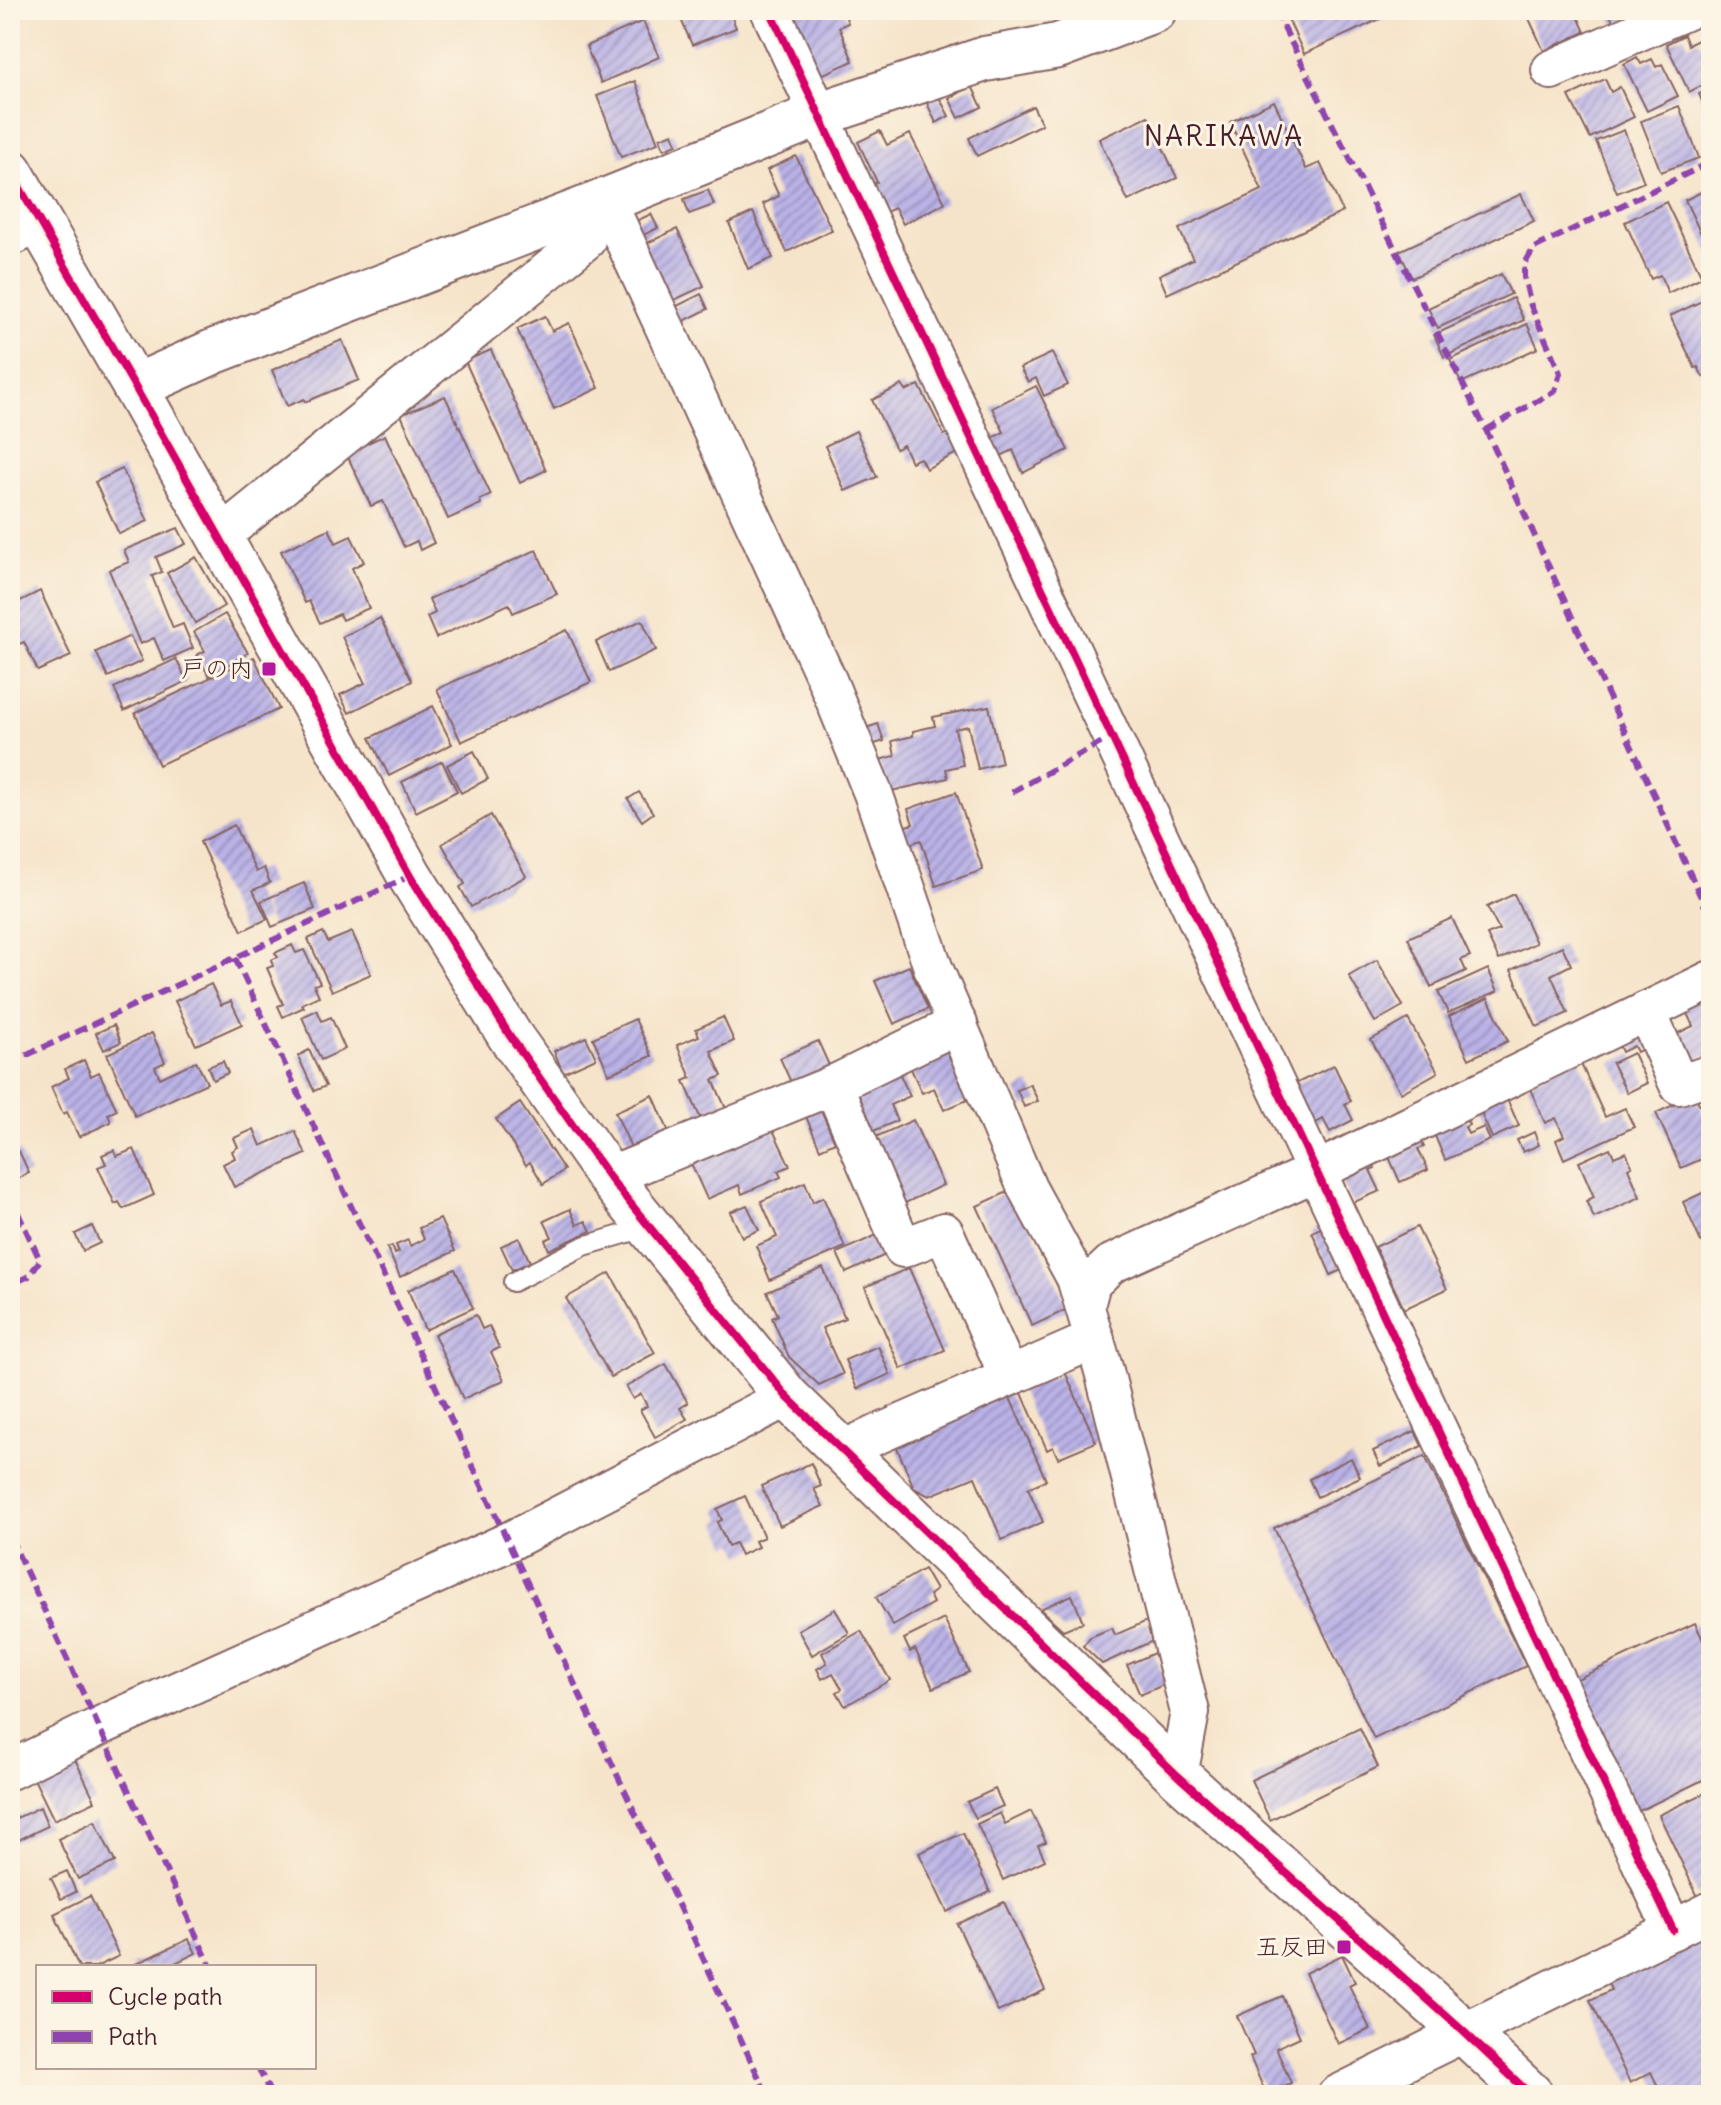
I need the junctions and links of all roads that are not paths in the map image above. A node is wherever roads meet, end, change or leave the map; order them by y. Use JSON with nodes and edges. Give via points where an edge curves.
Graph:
{"nodes":[{"id":1,"x":770,"y":10,"type":"edge"},
{"id":2,"x":1154,"y":10,"type":"edge"},
{"id":3,"x":1687,"y":10,"type":"edge"},
{"id":4,"x":1551,"y":70,"type":"dead end"},
{"id":5,"x":820,"y":114,"type":"junction"},
{"id":6,"x":10,"y":171,"type":"edge"},
{"id":7,"x":600,"y":202,"type":"junction"},
{"id":8,"x":25,"y":230,"type":"edge"},
{"id":9,"x":135,"y":387,"type":"junction"},
{"id":10,"x":218,"y":538,"type":"junction"},
{"id":11,"x":1711,"y":980,"type":"edge"},
{"id":12,"x":1646,"y":1011,"type":"junction"},
{"id":13,"x":958,"y":1024,"type":"junction"},
{"id":14,"x":1711,"y":1074,"type":"edge"},
{"id":15,"x":833,"y":1085,"type":"junction"},
{"id":16,"x":1315,"y":1172,"type":"junction"},
{"id":17,"x":609,"y":1177,"type":"junction"},
{"id":18,"x":648,"y":1227,"type":"junction"},
{"id":19,"x":513,"y":1282,"type":"dead end"},
{"id":20,"x":1090,"y":1322,"type":"junction"},
{"id":21,"x":1009,"y":1376,"type":"junction"},
{"id":22,"x":787,"y":1397,"type":"junction"},
{"id":23,"x":842,"y":1450,"type":"junction"},
{"id":24,"x":10,"y":1770,"type":"edge"},
{"id":25,"x":1178,"y":1776,"type":"junction"},
{"id":26,"x":1711,"y":1911,"type":"edge"},
{"id":27,"x":1673,"y":1930,"type":"junction"},
{"id":28,"x":1463,"y":2031,"type":"junction"},
{"id":29,"x":1337,"y":2095,"type":"edge"},
{"id":30,"x":1531,"y":2095,"type":"edge"}],
"edges":[{"from":1,"to":5,"type":"street"},
{"from":2,"to":5,"type":"street","via":[[1058,46],[985,59]]},
{"from":3,"to":4,"type":"street"},
{"from":5,"to":7,"type":"street"},
{"from":5,"to":16,"type":"street"},
{"from":6,"to":8,"type":"street"},
{"from":7,"to":9,"type":"street"},
{"from":7,"to":10,"type":"street","via":[[586,240]]},
{"from":7,"to":13,"type":"street","via":[[827,680]]},
{"from":8,"to":9,"type":"street"},
{"from":9,"to":10,"type":"street"},
{"from":10,"to":17,"type":"street","via":[[410,876],[510,1036]]},
{"from":11,"to":12,"type":"street"},
{"from":12,"to":14,"type":"street","via":[[1679,1085]]},
{"from":12,"to":16,"type":"street"},
{"from":13,"to":15,"type":"street"},
{"from":13,"to":20,"type":"street","via":[[1027,1188],[1076,1278]]},
{"from":15,"to":17,"type":"street"},
{"from":15,"to":21,"type":"street","via":[[903,1248],[944,1232]]},
{"from":16,"to":20,"type":"street","via":[[1111,1264],[1091,1283]]},
{"from":16,"to":27,"type":"street"},
{"from":17,"to":18,"type":"street"},
{"from":18,"to":19,"type":"lane","via":[[584,1246]]},
{"from":18,"to":22,"type":"street"},
{"from":20,"to":21,"type":"street"},
{"from":20,"to":25,"type":"street","via":[[1190,1712]]},
{"from":21,"to":23,"type":"street"},
{"from":22,"to":23,"type":"street"},
{"from":22,"to":24,"type":"street","via":[[508,1542]]},
{"from":23,"to":25,"type":"street"},
{"from":25,"to":28,"type":"street"},
{"from":26,"to":27,"type":"street"},
{"from":27,"to":28,"type":"street"},
{"from":28,"to":29,"type":"street"},
{"from":28,"to":30,"type":"street"}]}
